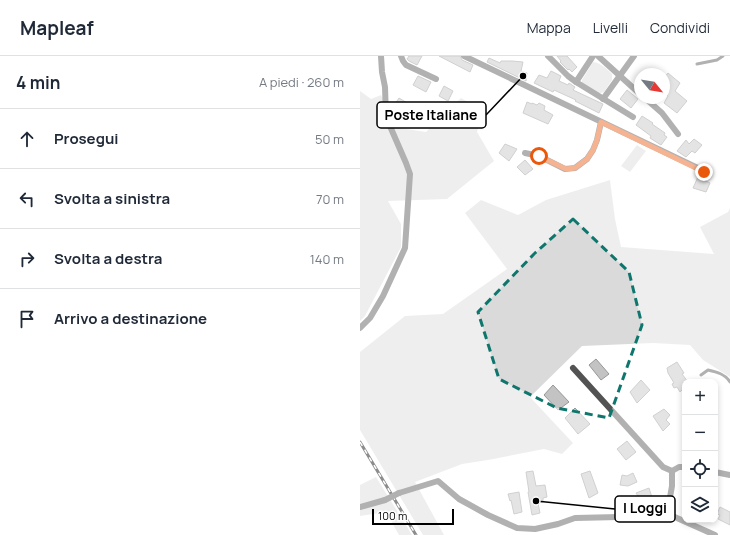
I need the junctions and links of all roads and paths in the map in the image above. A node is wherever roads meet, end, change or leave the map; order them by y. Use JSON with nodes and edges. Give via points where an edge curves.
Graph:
{"nodes":[{"id":1,"x":381,"y":56,"type":"edge"},
{"id":2,"x":401,"y":56,"type":"edge"},
{"id":3,"x":464,"y":56,"type":"edge"},
{"id":4,"x":548,"y":56,"type":"edge"},
{"id":5,"x":593,"y":56,"type":"edge"},
{"id":6,"x":598,"y":56,"type":"edge"},
{"id":7,"x":634,"y":56,"type":"edge"},
{"id":8,"x":723,"y":56,"type":"edge"},
{"id":9,"x":697,"y":64,"type":"dead end"},
{"id":10,"x":620,"y":76,"type":"junction"},
{"id":11,"x":436,"y":79,"type":"dead end"},
{"id":12,"x":576,"y":82,"type":"junction"},
{"id":13,"x":634,"y":89,"type":"edge"},
{"id":14,"x":603,"y":100,"type":"junction"},
{"id":15,"x":652,"y":104,"type":"edge"},
{"id":16,"x":633,"y":117,"type":"dead end"},
{"id":17,"x":601,"y":122,"type":"junction"},
{"id":18,"x":678,"y":134,"type":"dead end"},
{"id":19,"x":525,"y":153,"type":"dead end"},
{"id":20,"x":704,"y":172,"type":"dead end"},
{"id":21,"x":360,"y":328,"type":"edge"},
{"id":22,"x":573,"y":368,"type":"dead end"},
{"id":23,"x":701,"y":375,"type":"dead end"},
{"id":24,"x":730,"y":382,"type":"edge"},
{"id":25,"x":682,"y":467,"type":"edge"},
{"id":26,"x":672,"y":471,"type":"junction"},
{"id":27,"x":718,"y":473,"type":"edge"},
{"id":28,"x":730,"y":475,"type":"edge"},
{"id":29,"x":360,"y":507,"type":"edge"},
{"id":30,"x":668,"y":514,"type":"junction"},
{"id":31,"x":536,"y":532,"type":"edge"},
{"id":32,"x":715,"y":535,"type":"edge"}],
"edges":[{"from":1,"to":21,"type":"street","via":[[386,117],[410,174],[405,248],[383,296],[370,318]]},
{"from":2,"to":11,"type":"street","via":[[406,65]]},
{"from":3,"to":17,"type":"street"},
{"from":4,"to":12,"type":"street"},
{"from":5,"to":12,"type":"street"},
{"from":6,"to":10,"type":"street"},
{"from":7,"to":10,"type":"street"},
{"from":8,"to":9,"type":"lane","via":[[717,60]]},
{"from":10,"to":13,"type":"street"},
{"from":10,"to":14,"type":"street"},
{"from":12,"to":14,"type":"street"},
{"from":14,"to":16,"type":"street"},
{"from":15,"to":18,"type":"street"},
{"from":17,"to":19,"type":"street","via":[[593,150],[587,159],[575,168],[566,169],[539,156]]},
{"from":17,"to":20,"type":"street"},
{"from":22,"to":26,"type":"street","via":[[663,467]]},
{"from":23,"to":24,"type":"lane","via":[[708,370],[720,373]]},
{"from":25,"to":26,"type":"street"},
{"from":26,"to":30,"type":"street"},
{"from":27,"to":28,"type":"street"},
{"from":29,"to":31,"type":"street","bridge":true,"via":[[438,481],[459,499],[488,515],[517,528]]},
{"from":30,"to":31,"type":"street","via":[[576,518]]},
{"from":30,"to":32,"type":"street"}]}
